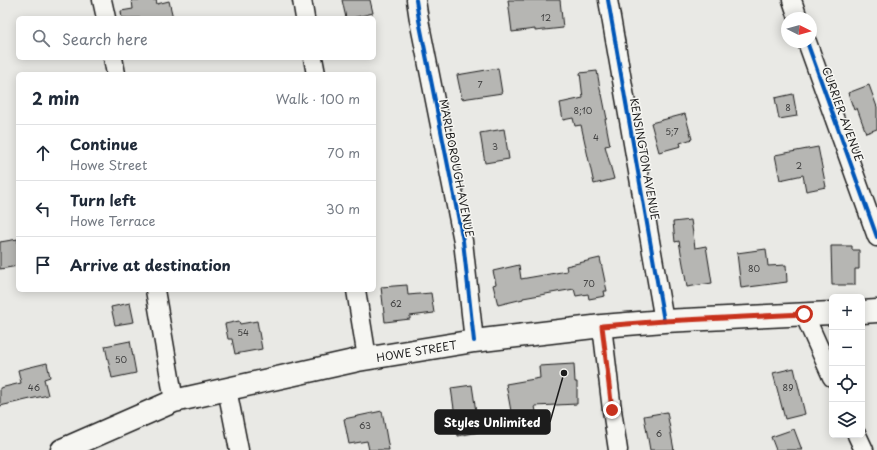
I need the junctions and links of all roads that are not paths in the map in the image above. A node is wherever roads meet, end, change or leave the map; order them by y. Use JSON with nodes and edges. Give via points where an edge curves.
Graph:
{"nodes":[{"id":1,"x":102,"y":0,"type":"edge"},
{"id":2,"x":302,"y":0,"type":"edge"},
{"id":3,"x":416,"y":0,"type":"edge"},
{"id":4,"x":608,"y":0,"type":"edge"},
{"id":5,"x":792,"y":0,"type":"edge"},
{"id":6,"x":796,"y":12,"type":"edge"},
{"id":7,"x":106,"y":16,"type":"edge"},
{"id":8,"x":305,"y":16,"type":"edge"},
{"id":9,"x":809,"y":48,"type":"edge"},
{"id":10,"x":113,"y":60,"type":"edge"},
{"id":11,"x":312,"y":60,"type":"edge"},
{"id":12,"x":116,"y":72,"type":"edge"},
{"id":13,"x":316,"y":72,"type":"edge"},
{"id":14,"x":877,"y":238,"type":"edge"},
{"id":15,"x":155,"y":292,"type":"edge"},
{"id":16,"x":356,"y":292,"type":"edge"},
{"id":17,"x":877,"y":311,"type":"edge"},
{"id":18,"x":865,"y":312,"type":"edge"},
{"id":19,"x":829,"y":313,"type":"edge"},
{"id":20,"x":804,"y":314,"type":"junction"},
{"id":21,"x":664,"y":321,"type":"junction"},
{"id":22,"x":602,"y":326,"type":"junction"},
{"id":23,"x":474,"y":341,"type":"junction"},
{"id":24,"x":367,"y":358,"type":"junction"},
{"id":25,"x":829,"y":370,"type":"edge"},
{"id":26,"x":227,"y":389,"type":"junction"},
{"id":27,"x":174,"y":401,"type":"junction"},
{"id":28,"x":858,"y":438,"type":"edge"},
{"id":29,"x":62,"y":450,"type":"edge"},
{"id":30,"x":238,"y":450,"type":"edge"},
{"id":31,"x":618,"y":450,"type":"edge"},
{"id":32,"x":864,"y":450,"type":"edge"}],
"edges":[{"from":1,"to":7,"type":"street"},
{"from":2,"to":8,"type":"street"},
{"from":3,"to":23,"type":"street","name":"MARLBOROUGH AVENUE","via":[[462,241]]},
{"from":4,"to":21,"type":"street","name":"KENSINGTON AVENUE"},
{"from":5,"to":6,"type":"street"},
{"from":9,"to":14,"type":"street","name":"CURRIER AVENUE"},
{"from":10,"to":12,"type":"street"},
{"from":11,"to":13,"type":"street"},
{"from":15,"to":27,"type":"street"},
{"from":16,"to":24,"type":"street"},
{"from":17,"to":18,"type":"main road"},
{"from":19,"to":20,"type":"main road","name":"HOWE STREET"},
{"from":20,"to":21,"type":"main road","name":"HOWE STREET"},
{"from":20,"to":25,"type":"street"},
{"from":21,"to":22,"type":"main road","name":"HOWE STREET"},
{"from":22,"to":23,"type":"main road","name":"HOWE STREET"},
{"from":22,"to":31,"type":"street"},
{"from":23,"to":24,"type":"main road","name":"HOWE STREET"},
{"from":24,"to":26,"type":"main road","name":"HOWE STREET"},
{"from":26,"to":27,"type":"main road","name":"HOWE STREET"},
{"from":26,"to":30,"type":"street"},
{"from":27,"to":29,"type":"main road","name":"HOWE STREET"},
{"from":28,"to":32,"type":"street"}]}
